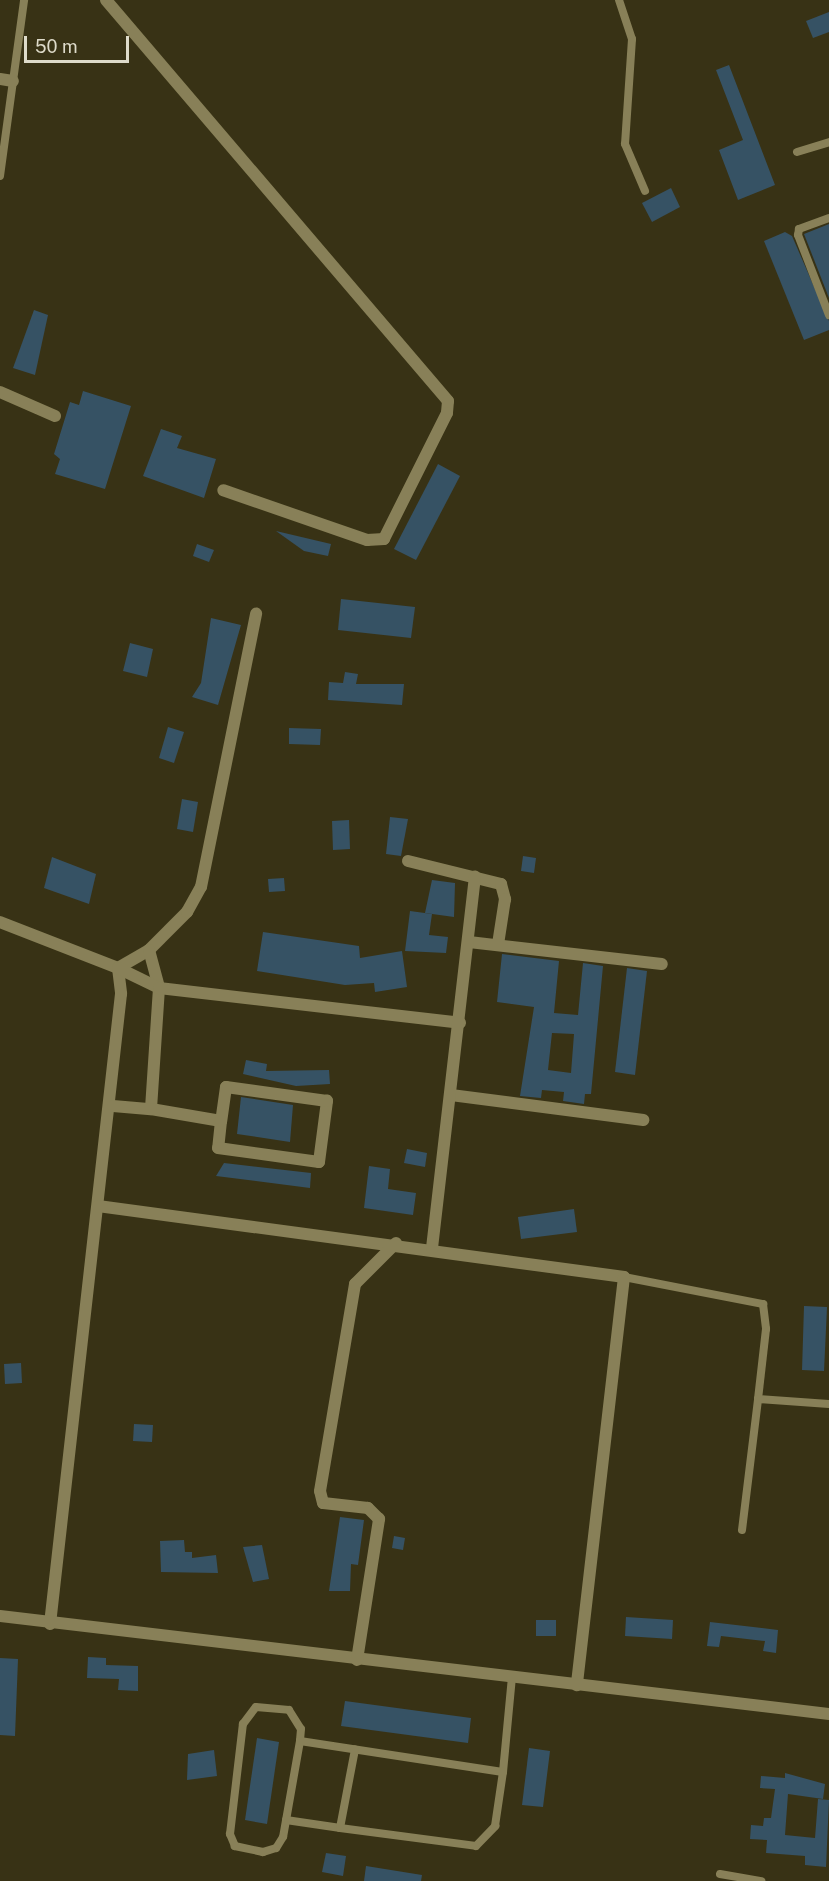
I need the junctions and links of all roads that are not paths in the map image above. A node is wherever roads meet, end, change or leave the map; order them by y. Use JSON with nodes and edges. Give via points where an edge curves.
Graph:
{"nodes":[{"id":1,"x":24,"y":0,"type":"edge"},
{"id":2,"x":106,"y":0,"type":"edge"},
{"id":3,"x":619,"y":0,"type":"edge"},
{"id":4,"x":0,"y":79,"type":"edge"},
{"id":5,"x":13,"y":81,"type":"junction"},
{"id":6,"x":829,"y":142,"type":"edge"},
{"id":7,"x":798,"y":152,"type":"dead end"},
{"id":8,"x":0,"y":176,"type":"edge"},
{"id":9,"x":645,"y":191,"type":"dead end"},
{"id":10,"x":829,"y":218,"type":"edge"},
{"id":11,"x":829,"y":315,"type":"edge"},
{"id":12,"x":0,"y":392,"type":"edge"},
{"id":13,"x":55,"y":416,"type":"dead end"},
{"id":14,"x":223,"y":490,"type":"dead end"},
{"id":15,"x":256,"y":613,"type":"dead end"},
{"id":16,"x":408,"y":861,"type":"dead end"},
{"id":17,"x":475,"y":876,"type":"junction"},
{"id":18,"x":0,"y":922,"type":"edge"},
{"id":19,"x":469,"y":942,"type":"junction"},
{"id":20,"x":498,"y":944,"type":"junction"},
{"id":21,"x":149,"y":950,"type":"junction"},
{"id":22,"x":662,"y":964,"type":"dead end"},
{"id":23,"x":118,"y":968,"type":"junction"},
{"id":24,"x":159,"y":988,"type":"junction"},
{"id":25,"x":460,"y":1023,"type":"junction"},
{"id":26,"x":451,"y":1095,"type":"junction"},
{"id":27,"x":113,"y":1106,"type":"junction"},
{"id":28,"x":151,"y":1109,"type":"junction"},
{"id":29,"x":644,"y":1120,"type":"dead end"},
{"id":30,"x":221,"y":1121,"type":"junction"},
{"id":31,"x":98,"y":1206,"type":"junction"},
{"id":32,"x":396,"y":1244,"type":"junction"},
{"id":33,"x":432,"y":1248,"type":"junction"},
{"id":34,"x":624,"y":1277,"type":"junction"},
{"id":35,"x":758,"y":1399,"type":"junction"},
{"id":36,"x":829,"y":1404,"type":"edge"},
{"id":37,"x":742,"y":1530,"type":"dead end"},
{"id":38,"x":0,"y":1616,"type":"edge"},
{"id":39,"x":50,"y":1624,"type":"junction"},
{"id":40,"x":357,"y":1660,"type":"junction"},
{"id":41,"x":512,"y":1677,"type":"junction"},
{"id":42,"x":577,"y":1685,"type":"junction"},
{"id":43,"x":829,"y":1714,"type":"edge"},
{"id":44,"x":300,"y":1741,"type":"junction"},
{"id":45,"x":355,"y":1749,"type":"junction"},
{"id":46,"x":503,"y":1772,"type":"junction"},
{"id":47,"x":286,"y":1820,"type":"junction"},
{"id":48,"x":340,"y":1828,"type":"junction"},
{"id":49,"x":720,"y":1874,"type":"dead end"},
{"id":50,"x":761,"y":1881,"type":"edge"}],
"edges":[{"from":1,"to":5,"type":"lane"},
{"from":2,"to":14,"type":"street","via":[[448,401],[447,413],[384,539],[367,540]]},
{"from":3,"to":9,"type":"lane","via":[[632,39],[625,144]]},
{"from":4,"to":5,"type":"street"},
{"from":5,"to":8,"type":"lane"},
{"from":6,"to":7,"type":"lane"},
{"from":10,"to":11,"type":"lane","via":[[800,229],[798,235]]},
{"from":12,"to":13,"type":"street"},
{"from":15,"to":21,"type":"street","via":[[201,887],[187,912]]},
{"from":16,"to":17,"type":"street"},
{"from":17,"to":19,"type":"street"},
{"from":17,"to":20,"type":"street","via":[[496,880],[504,889]]},
{"from":18,"to":23,"type":"street"},
{"from":19,"to":20,"type":"street"},
{"from":19,"to":25,"type":"street"},
{"from":20,"to":22,"type":"street"},
{"from":21,"to":23,"type":"street"},
{"from":21,"to":24,"type":"street"},
{"from":23,"to":24,"type":"street"},
{"from":23,"to":27,"type":"street","via":[[122,994]]},
{"from":24,"to":25,"type":"street"},
{"from":24,"to":28,"type":"street"},
{"from":25,"to":26,"type":"street"},
{"from":26,"to":29,"type":"street"},
{"from":26,"to":33,"type":"street"},
{"from":27,"to":28,"type":"street"},
{"from":27,"to":31,"type":"street"},
{"from":28,"to":30,"type":"street"},
{"from":30,"to":30,"type":"street","via":[[226,1087],[327,1101],[319,1162],[218,1148]]},
{"from":31,"to":32,"type":"street"},
{"from":31,"to":39,"type":"street"},
{"from":32,"to":33,"type":"street"},
{"from":32,"to":40,"type":"street","via":[[355,1284],[320,1491],[323,1503],[368,1508],[379,1519]]},
{"from":33,"to":34,"type":"street"},
{"from":34,"to":35,"type":"lane","via":[[763,1304],[766,1329]]},
{"from":34,"to":42,"type":"street"},
{"from":35,"to":36,"type":"lane"},
{"from":35,"to":37,"type":"lane"},
{"from":38,"to":39,"type":"street"},
{"from":39,"to":40,"type":"street"},
{"from":40,"to":41,"type":"street"},
{"from":41,"to":42,"type":"street"},
{"from":41,"to":46,"type":"lane"},
{"from":42,"to":43,"type":"street"},
{"from":44,"to":45,"type":"lane"},
{"from":44,"to":47,"type":"lane"},
{"from":44,"to":47,"type":"lane","via":[[301,1729],[289,1710],[271,1705],[248,1712],[230,1834],[235,1846],[263,1852],[276,1848]]},
{"from":45,"to":46,"type":"lane"},
{"from":45,"to":48,"type":"lane"},
{"from":46,"to":48,"type":"lane","via":[[495,1826],[476,1846]]},
{"from":47,"to":48,"type":"lane"},
{"from":49,"to":50,"type":"lane"}]}
